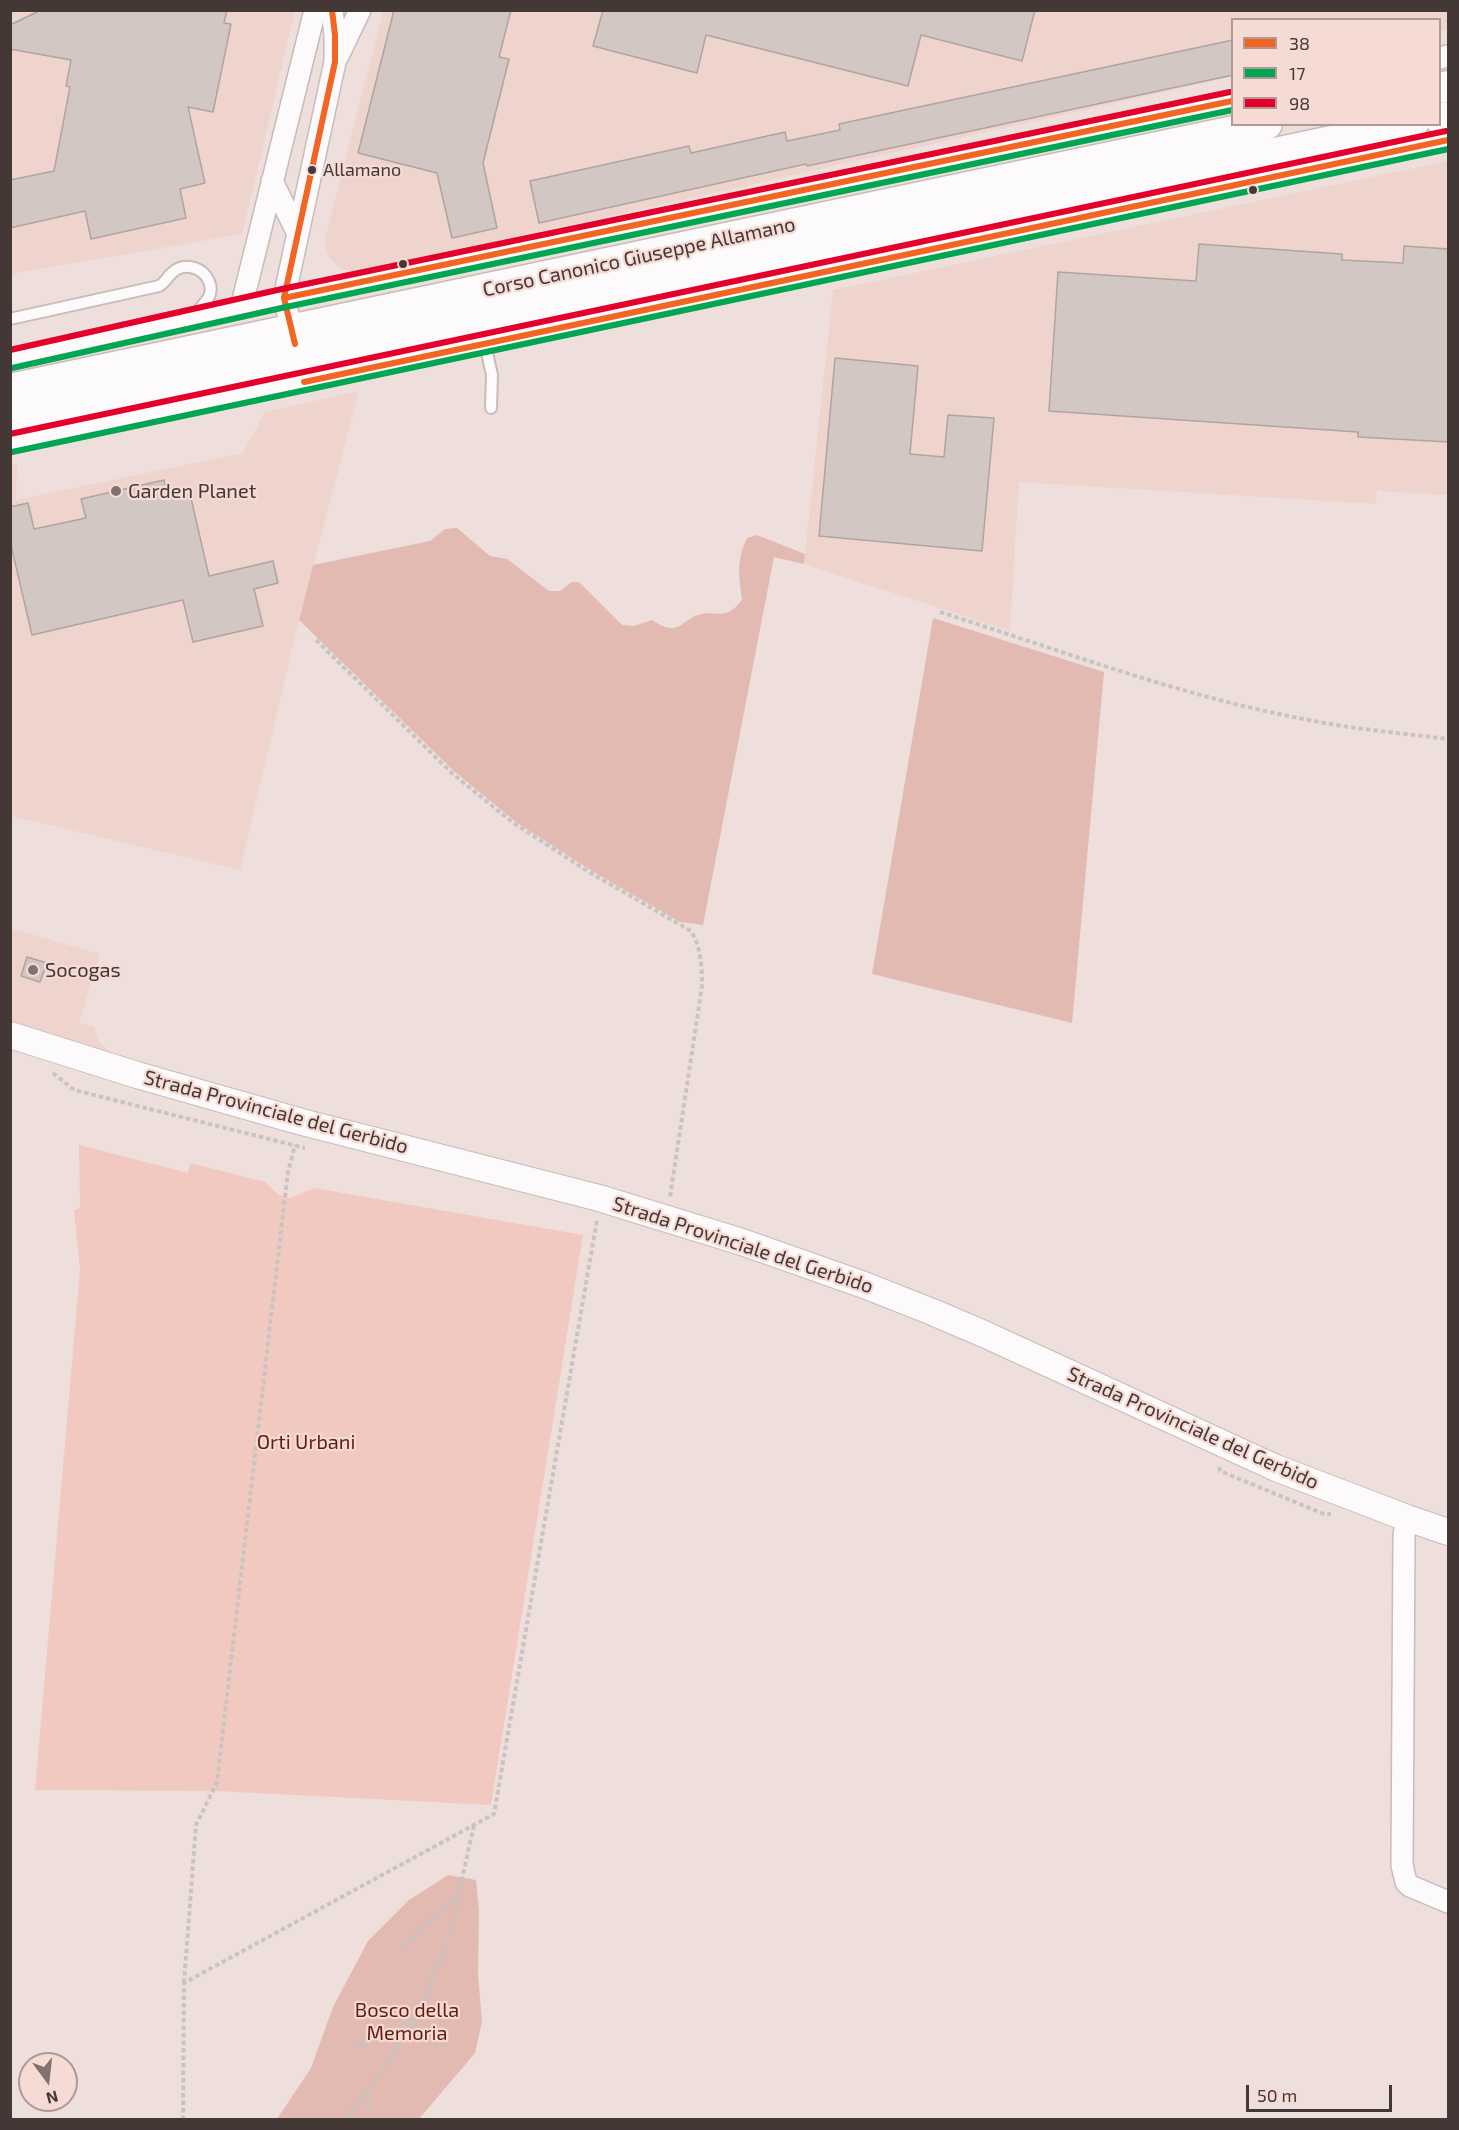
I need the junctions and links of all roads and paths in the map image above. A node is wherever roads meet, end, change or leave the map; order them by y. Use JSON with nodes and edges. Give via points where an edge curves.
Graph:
{"nodes":[{"id":1,"x":360,"y":10,"type":"edge"},
{"id":2,"x":318,"y":12,"type":"edge"},
{"id":3,"x":335,"y":62,"type":"junction"},
{"id":4,"x":1231,"y":101,"type":"edge"},
{"id":5,"x":1258,"y":126,"type":"edge"},
{"id":6,"x":1404,"y":126,"type":"edge"},
{"id":7,"x":1449,"y":140,"type":"edge"},
{"id":8,"x":272,"y":181,"type":"junction"},
{"id":9,"x":298,"y":234,"type":"junction"},
{"id":10,"x":284,"y":298,"type":"junction"},
{"id":11,"x":241,"y":308,"type":"junction"},
{"id":12,"x":196,"y":318,"type":"junction"},
{"id":13,"x":10,"y":319,"type":"edge"},
{"id":14,"x":292,"y":330,"type":"junction"},
{"id":15,"x":485,"y":344,"type":"junction"},
{"id":16,"x":10,"y":359,"type":"edge"},
{"id":17,"x":302,"y":370,"type":"junction"},
{"id":18,"x":10,"y":388,"type":"edge"},
{"id":19,"x":491,"y":408,"type":"dead end"},
{"id":20,"x":10,"y":419,"type":"edge"},
{"id":21,"x":10,"y":443,"type":"edge"},
{"id":22,"x":940,"y":612,"type":"dead end"},
{"id":23,"x":316,"y":640,"type":"dead end"},
{"id":24,"x":1449,"y":739,"type":"edge"},
{"id":25,"x":10,"y":1035,"type":"edge"},
{"id":26,"x":52,"y":1072,"type":"dead end"},
{"id":27,"x":295,"y":1145,"type":"junction"},
{"id":28,"x":306,"y":1148,"type":"dead end"},
{"id":29,"x":598,"y":1213,"type":"dead end"},
{"id":30,"x":663,"y":1218,"type":"junction"},
{"id":31,"x":1218,"y":1464,"type":"dead end"},
{"id":32,"x":1339,"y":1514,"type":"dead end"},
{"id":33,"x":1407,"y":1518,"type":"junction"},
{"id":34,"x":1449,"y":1532,"type":"edge"},
{"id":35,"x":474,"y":1825,"type":"junction"},
{"id":36,"x":458,"y":1896,"type":"junction"},
{"id":37,"x":1449,"y":1902,"type":"edge"},
{"id":38,"x":400,"y":1948,"type":"dead end"},
{"id":39,"x":184,"y":1983,"type":"junction"},
{"id":40,"x":427,"y":1990,"type":"junction"},
{"id":41,"x":417,"y":2016,"type":"junction"},
{"id":42,"x":355,"y":2047,"type":"dead end"},
{"id":43,"x":440,"y":2049,"type":"dead end"},
{"id":44,"x":368,"y":2091,"type":"junction"},
{"id":45,"x":183,"y":2120,"type":"edge"},
{"id":46,"x":344,"y":2120,"type":"edge"},
{"id":47,"x":368,"y":2120,"type":"edge"}],
"edges":[{"from":1,"to":3,"type":"street"},
{"from":2,"to":3,"type":"street","via":[[335,35]]},
{"from":2,"to":8,"type":"street"},
{"from":3,"to":9,"type":"street"},
{"from":4,"to":10,"type":"street","name":"Corso Canonico Giuseppe Allamano"},
{"from":5,"to":14,"type":"main road","name":"Corso Canonico Giuseppe Allamano"},
{"from":6,"to":17,"type":"main road","name":"Corso Canonico Giuseppe Allamano"},
{"from":7,"to":15,"type":"street","name":"Corso Canonico Giuseppe Allamano"},
{"from":8,"to":9,"type":"street"},
{"from":8,"to":11,"type":"street"},
{"from":9,"to":10,"type":"street"},
{"from":10,"to":11,"type":"street","name":"Corso Canonico Giuseppe Allamano"},
{"from":10,"to":14,"type":"street"},
{"from":11,"to":12,"type":"street","name":"Corso Canonico Giuseppe Allamano"},
{"from":12,"to":13,"type":"lane","via":[[196,310],[211,291],[205,276],[190,266],[172,272],[159,286]]},
{"from":12,"to":16,"type":"street","name":"Corso Canonico Giuseppe Allamano"},
{"from":14,"to":17,"type":"street"},
{"from":14,"to":18,"type":"main road","name":"Corso Canonico Giuseppe Allamano"},
{"from":15,"to":17,"type":"street","name":"Corso Canonico Giuseppe Allamano"},
{"from":15,"to":19,"type":"lane","via":[[492,375]]},
{"from":17,"to":20,"type":"main road","name":"Corso Canonico Giuseppe Allamano"},
{"from":17,"to":21,"type":"street","name":"Corso Canonico Giuseppe Allamano"},
{"from":22,"to":24,"type":"path","via":[[1156,681],[1265,711]]},
{"from":23,"to":30,"type":"path","via":[[453,774],[512,822],[691,931],[697,941],[702,986],[672,1193]]},
{"from":25,"to":30,"type":"street","name":"Strada Provinciale del Gerbido","via":[[302,1122],[508,1173]]},
{"from":26,"to":27,"type":"path","via":[[74,1090]]},
{"from":27,"to":28,"type":"path"},
{"from":27,"to":39,"type":"path","via":[[286,1188],[217,1782],[195,1825]]},
{"from":29,"to":35,"type":"path","via":[[494,1814]]},
{"from":30,"to":33,"type":"street","name":"Strada Provinciale del Gerbido","via":[[831,1273],[930,1311],[1276,1468]]},
{"from":31,"to":32,"type":"path","via":[[1220,1471],[1324,1514]]},
{"from":33,"to":34,"type":"street","name":"Strada Provinciale del Gerbido"},
{"from":33,"to":37,"type":"street","via":[[1402,1865],[1410,1886]]},
{"from":35,"to":36,"type":"path"},
{"from":35,"to":39,"type":"path"},
{"from":36,"to":38,"type":"path"},
{"from":36,"to":40,"type":"path","via":[[450,1933]]},
{"from":39,"to":45,"type":"path"},
{"from":40,"to":41,"type":"path"},
{"from":40,"to":43,"type":"path","via":[[429,2015]]},
{"from":41,"to":42,"type":"path","via":[[382,2037]]},
{"from":41,"to":44,"type":"path"},
{"from":44,"to":46,"type":"path"},
{"from":44,"to":47,"type":"path"}]}
